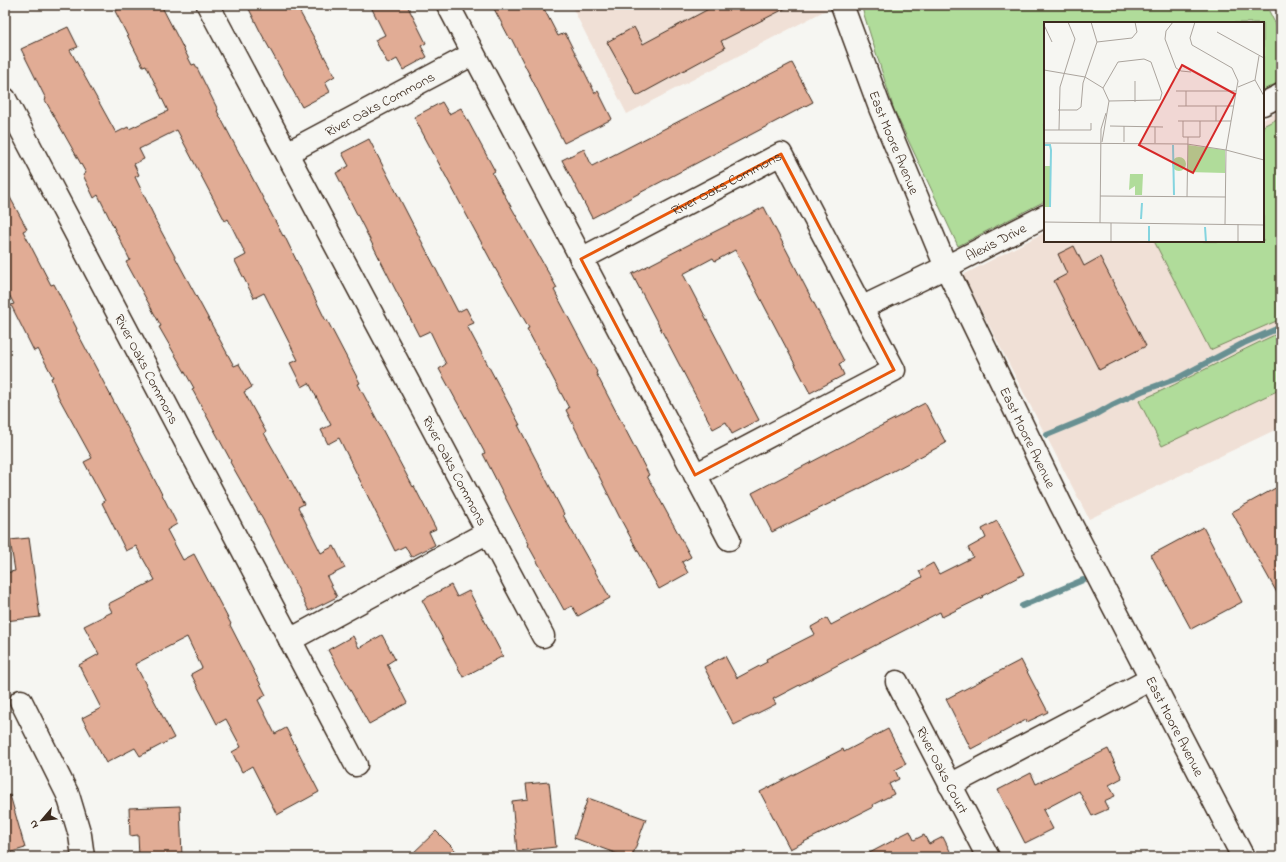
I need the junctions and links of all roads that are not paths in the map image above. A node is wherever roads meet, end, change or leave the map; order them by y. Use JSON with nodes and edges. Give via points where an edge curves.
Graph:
{"nodes":[{"id":1,"x":208,"y":5,"type":"edge"},
{"id":2,"x":448,"y":5,"type":"edge"},
{"id":3,"x":842,"y":5,"type":"edge"},
{"id":4,"x":473,"y":54,"type":"junction"},
{"id":5,"x":1281,"y":95,"type":"edge"},
{"id":6,"x":5,"y":98,"type":"edge"},
{"id":7,"x":1264,"y":104,"type":"edge"},
{"id":8,"x":287,"y":153,"type":"junction"},
{"id":9,"x":1044,"y":217,"type":"edge"},
{"id":10,"x":581,"y":259,"type":"junction"},
{"id":11,"x":946,"y":267,"type":"junction"},
{"id":12,"x":861,"y":308,"type":"junction"},
{"id":13,"x":695,"y":474,"type":"junction"},
{"id":14,"x":488,"y":532,"type":"junction"},
{"id":15,"x":729,"y":540,"type":"dead end"},
{"id":16,"x":543,"y":636,"type":"dead end"},
{"id":17,"x":290,"y":640,"type":"junction"},
{"id":18,"x":1151,"y":679,"type":"junction"},
{"id":19,"x":897,"y":682,"type":"dead end"},
{"id":20,"x":21,"y":701,"type":"dead end"},
{"id":21,"x":356,"y":765,"type":"dead end"},
{"id":22,"x":950,"y":785,"type":"junction"},
{"id":23,"x":83,"y":857,"type":"edge"},
{"id":24,"x":988,"y":857,"type":"edge"},
{"id":25,"x":1243,"y":857,"type":"edge"}],
"edges":[{"from":1,"to":8,"type":"street","name":"River Oaks Commons"},
{"from":2,"to":4,"type":"street"},
{"from":3,"to":11,"type":"street","name":"East Moore Avenue","via":[[880,108]]},
{"from":4,"to":8,"type":"street","name":"River Oaks Commons"},
{"from":4,"to":10,"type":"street"},
{"from":5,"to":7,"type":"street"},
{"from":6,"to":17,"type":"street","name":"River Oaks Commons"},
{"from":8,"to":14,"type":"street","name":"River Oaks Commons"},
{"from":9,"to":11,"type":"street","name":"Alexis Drive"},
{"from":10,"to":12,"type":"street","name":"River Oaks Commons","via":[[781,154]]},
{"from":10,"to":13,"type":"street"},
{"from":11,"to":12,"type":"street"},
{"from":11,"to":18,"type":"street","name":"East Moore Avenue","via":[[1061,505]]},
{"from":12,"to":13,"type":"street","name":"River Oaks Commons","via":[[894,370]]},
{"from":13,"to":15,"type":"street"},
{"from":14,"to":16,"type":"street","name":"River Oaks Commons"},
{"from":14,"to":17,"type":"street","name":"River Oaks Commons"},
{"from":17,"to":21,"type":"street","name":"River Oaks Commons"},
{"from":18,"to":22,"type":"street"},
{"from":18,"to":25,"type":"street","name":"East Moore Avenue"},
{"from":19,"to":22,"type":"street","name":"River Oaks Court"},
{"from":20,"to":23,"type":"street","via":[[68,795],[80,835]]},
{"from":22,"to":24,"type":"street","name":"River Oaks Court"}]}
